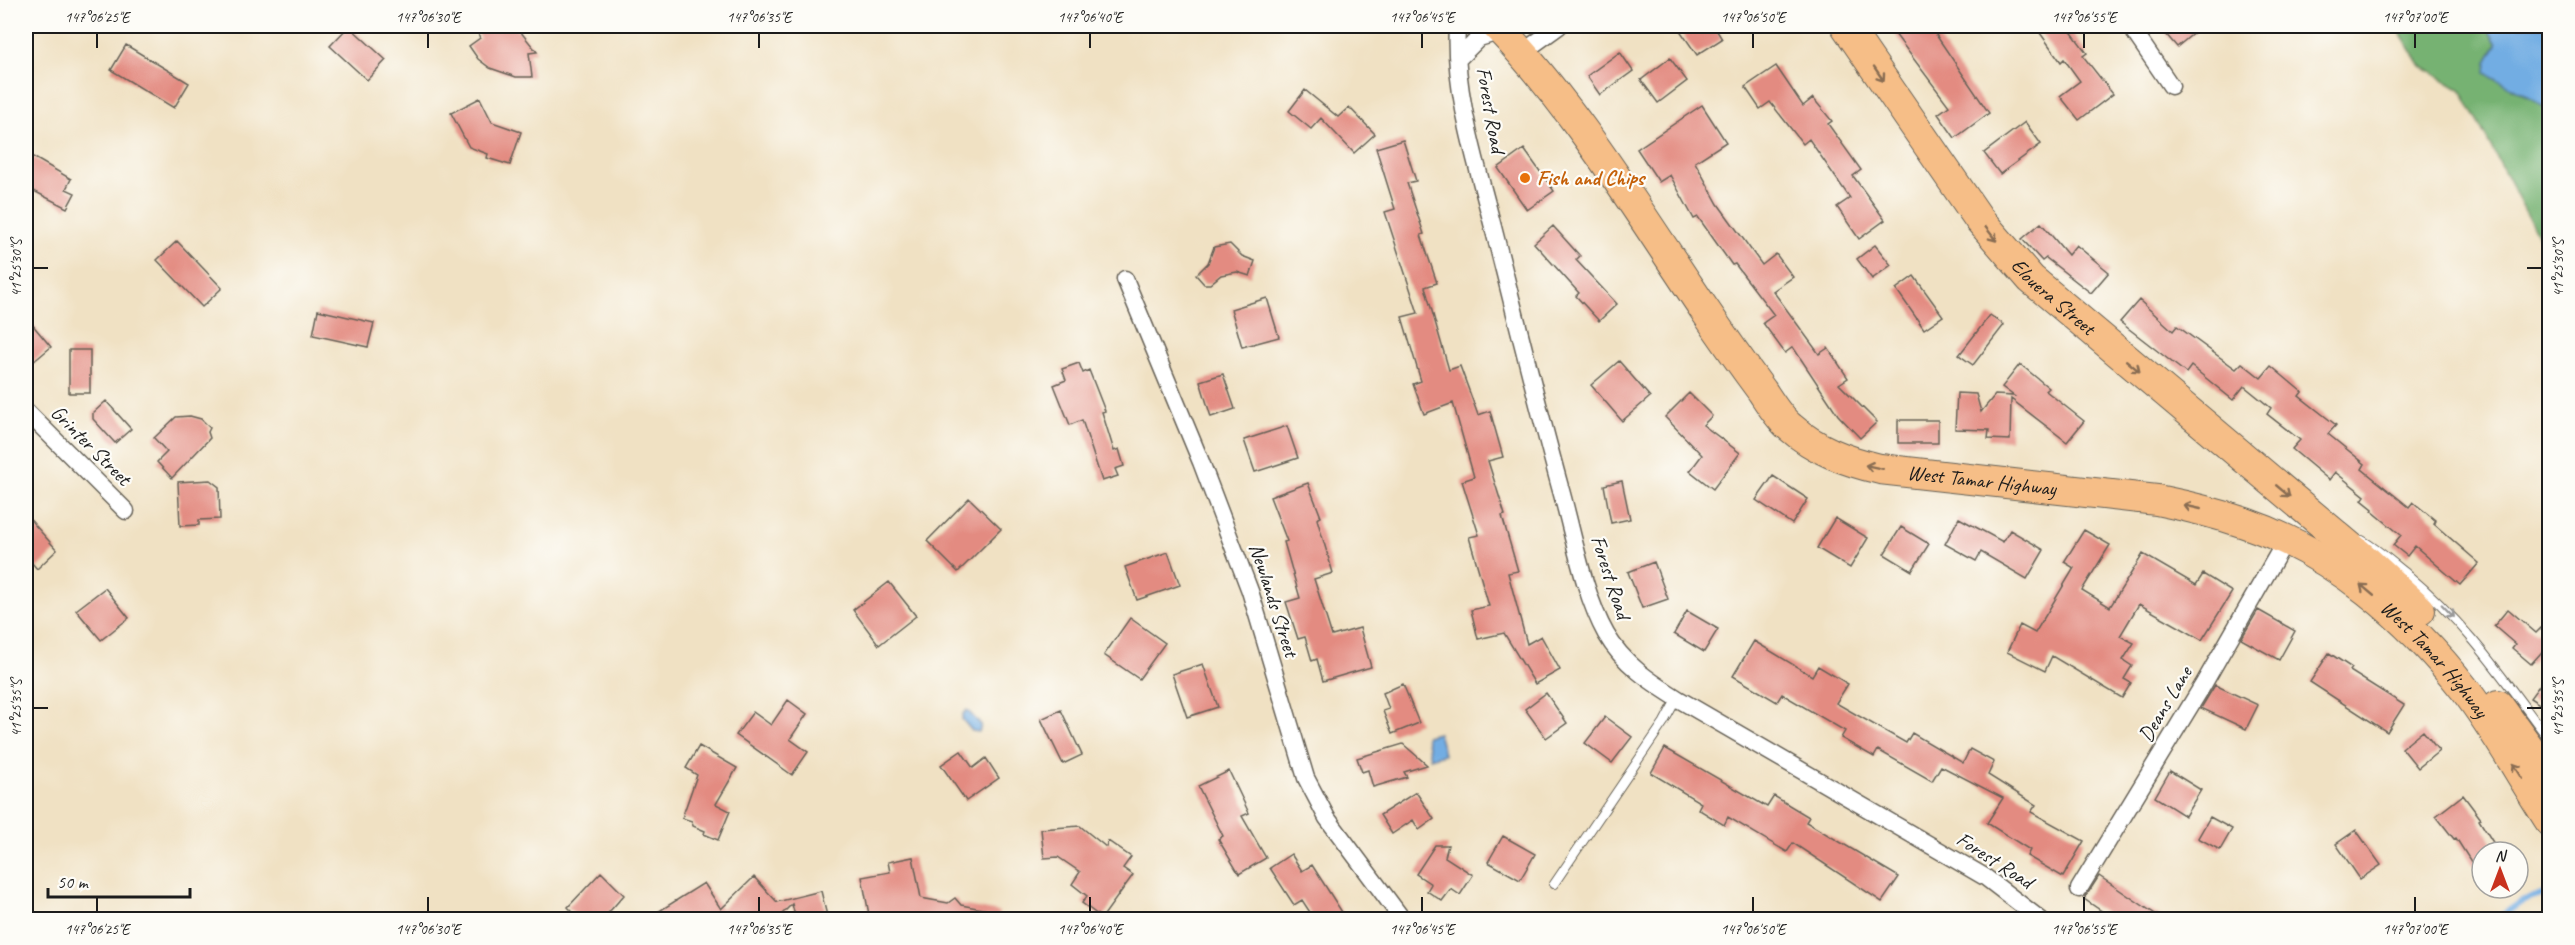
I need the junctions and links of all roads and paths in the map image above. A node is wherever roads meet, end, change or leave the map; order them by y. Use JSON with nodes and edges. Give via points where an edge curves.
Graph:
{"nodes":[{"id":1,"x":1457,"y":26,"type":"edge"},
{"id":2,"x":1559,"y":26,"type":"edge"},
{"id":3,"x":1846,"y":26,"type":"edge"},
{"id":4,"x":2130,"y":26,"type":"edge"},
{"id":5,"x":1499,"y":28,"type":"edge"},
{"id":6,"x":1523,"y":52,"type":"junction"},
{"id":7,"x":1459,"y":58,"type":"junction"},
{"id":8,"x":2171,"y":86,"type":"dead end"},
{"id":9,"x":1125,"y":279,"type":"dead end"},
{"id":10,"x":26,"y":411,"type":"edge"},
{"id":11,"x":126,"y":512,"type":"dead end"},
{"id":12,"x":2316,"y":518,"type":"junction"},
{"id":13,"x":2286,"y":540,"type":"junction"},
{"id":14,"x":1677,"y":698,"type":"junction"},
{"id":15,"x":2550,"y":741,"type":"edge"},
{"id":16,"x":2550,"y":777,"type":"edge"},
{"id":17,"x":2550,"y":820,"type":"edge"},
{"id":18,"x":1554,"y":884,"type":"dead end"},
{"id":19,"x":2079,"y":889,"type":"dead end"},
{"id":20,"x":1403,"y":920,"type":"edge"},
{"id":21,"x":2041,"y":920,"type":"edge"}],
"edges":[{"from":1,"to":7,"type":"street","name":"Forest Road"},
{"from":2,"to":6,"type":"street"},
{"from":3,"to":12,"type":"highway","name":"Elouera Street","one_way":true,"via":[[1979,219],[2031,279]]},
{"from":4,"to":8,"type":"street"},
{"from":5,"to":6,"type":"highway","name":"West Tamar Highway"},
{"from":5,"to":7,"type":"street","via":[[1479,38]]},
{"from":13,"to":6,"type":"highway","name":"West Tamar Highway","one_way":true,"via":[[2247,523],[2157,500],[1880,469],[1825,452],[1803,438],[1767,399],[1597,152]]},
{"from":7,"to":14,"type":"street","name":"Forest Road","via":[[1461,91],[1481,181],[1593,604],[1606,634],[1624,659]]},
{"from":9,"to":20,"type":"street","name":"Newlands Street","via":[[1250,591],[1306,778],[1327,818]]},
{"from":10,"to":11,"type":"street","name":"Grinter Street"},
{"from":12,"to":15,"type":"lane","one_way":true,"via":[[2375,547],[2439,601],[2502,673]]},
{"from":12,"to":16,"type":"highway","name":"West Tamar Highway","via":[[2442,633]]},
{"from":17,"to":13,"type":"highway","name":"West Tamar Highway","one_way":true,"via":[[2467,692],[2426,644],[2359,584]]},
{"from":13,"to":19,"type":"street","name":"Deans Lane","via":[[2204,685]]},
{"from":14,"to":18,"type":"lane"},
{"from":14,"to":21,"type":"street","name":"Forest Road","via":[[1985,877]]}]}
